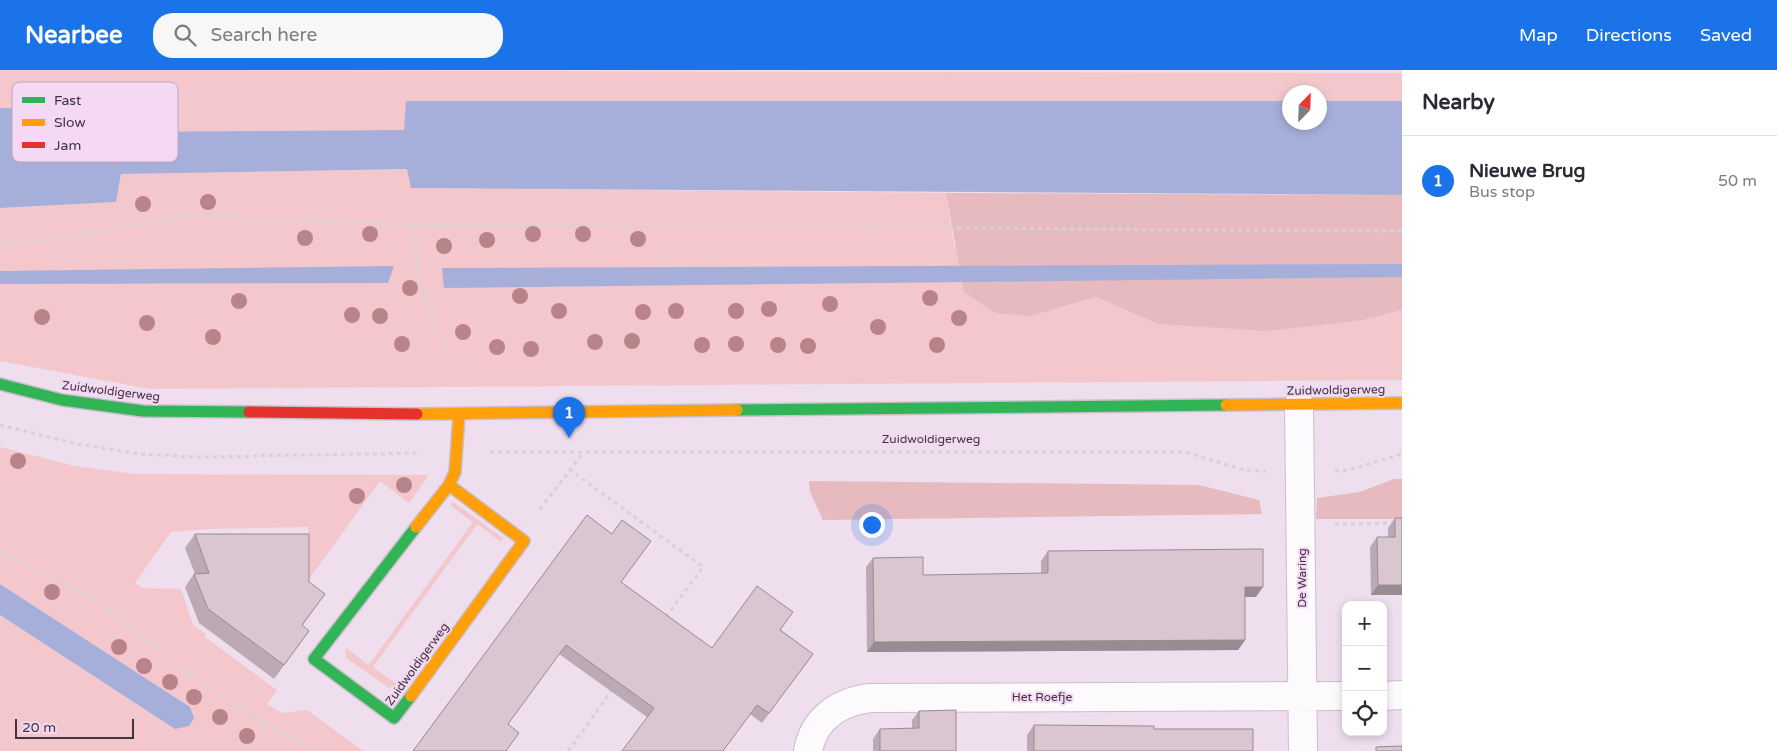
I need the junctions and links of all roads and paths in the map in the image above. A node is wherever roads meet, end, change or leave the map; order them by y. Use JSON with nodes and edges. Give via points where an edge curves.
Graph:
{"nodes":[{"id":1,"x":413,"y":224,"type":"junction"},
{"id":2,"x":1402,"y":232,"type":"edge"},
{"id":3,"x":0,"y":244,"type":"edge"},
{"id":4,"x":0,"y":384,"type":"edge"},
{"id":5,"x":1402,"y":403,"type":"edge"},
{"id":6,"x":1299,"y":404,"type":"junction"},
{"id":7,"x":460,"y":415,"type":"junction"},
{"id":8,"x":0,"y":425,"type":"edge"},
{"id":9,"x":456,"y":452,"type":"junction"},
{"id":10,"x":583,"y":453,"type":"junction"},
{"id":11,"x":1402,"y":454,"type":"edge"},
{"id":12,"x":569,"y":469,"type":"junction"},
{"id":13,"x":1301,"y":474,"type":"junction"},
{"id":14,"x":449,"y":485,"type":"junction"},
{"id":15,"x":1402,"y":523,"type":"edge"},
{"id":16,"x":1302,"y":524,"type":"junction"},
{"id":17,"x":520,"y":538,"type":"junction"},
{"id":18,"x":0,"y":553,"type":"edge"},
{"id":19,"x":662,"y":623,"type":"edge"},
{"id":20,"x":615,"y":687,"type":"edge"},
{"id":21,"x":1302,"y":696,"type":"junction"},
{"id":22,"x":1342,"y":696,"type":"edge"},
{"id":23,"x":1387,"y":696,"type":"edge"},
{"id":24,"x":1402,"y":696,"type":"edge"},
{"id":25,"x":266,"y":724,"type":"junction"},
{"id":26,"x":244,"y":751,"type":"edge"},
{"id":27,"x":313,"y":751,"type":"edge"},
{"id":28,"x":568,"y":751,"type":"edge"},
{"id":29,"x":808,"y":751,"type":"edge"},
{"id":30,"x":1303,"y":751,"type":"edge"}],
"edges":[{"from":1,"to":2,"type":"path"},
{"from":1,"to":3,"type":"path","via":[[187,216],[34,243]]},
{"from":1,"to":7,"type":"path","via":[[421,286],[445,354]]},
{"from":4,"to":7,"type":"main road","name":"Zuidwoldigerweg","via":[[62,400],[143,411]]},
{"from":5,"to":6,"type":"main road","name":"Zuidwoldigerweg"},
{"from":6,"to":7,"type":"main road","name":"Zuidwoldigerweg"},
{"from":6,"to":13,"type":"street","name":"De Waring"},
{"from":7,"to":9,"type":"main road","name":"Zuidwoldigerweg"},
{"from":8,"to":9,"type":"path","name":"Zuidwoldigerweg","via":[[78,444],[140,454],[197,457]]},
{"from":9,"to":10,"type":"path","name":"Zuidwoldigerweg"},
{"from":9,"to":14,"type":"main road","name":"Zuidwoldigerweg"},
{"from":10,"to":12,"type":"path"},
{"from":10,"to":13,"type":"path","name":"Zuidwoldigerweg","via":[[1185,452],[1244,470]]},
{"from":11,"to":13,"type":"path","name":"Zuidwoldigerweg","via":[[1349,470]]},
{"from":12,"to":17,"type":"path"},
{"from":12,"to":19,"type":"path","via":[[703,567]]},
{"from":13,"to":16,"type":"street","name":"De Waring"},
{"from":14,"to":17,"type":"main road"},
{"from":14,"to":17,"type":"main road","name":"Zuidwoldigerweg","via":[[314,659],[394,718],[524,542]]},
{"from":15,"to":16,"type":"path"},
{"from":16,"to":21,"type":"street","name":"De Waring"},
{"from":18,"to":25,"type":"path","via":[[87,594],[193,676]]},
{"from":20,"to":28,"type":"path"},
{"from":21,"to":22,"type":"street","name":"Het Roefje"},
{"from":21,"to":29,"type":"street","name":"Het Roefje","via":[[870,698],[854,700],[827,715],[816,728]]},
{"from":21,"to":30,"type":"street","name":"De Waring"},
{"from":23,"to":24,"type":"street"},
{"from":25,"to":26,"type":"path"},
{"from":25,"to":27,"type":"path"}]}
